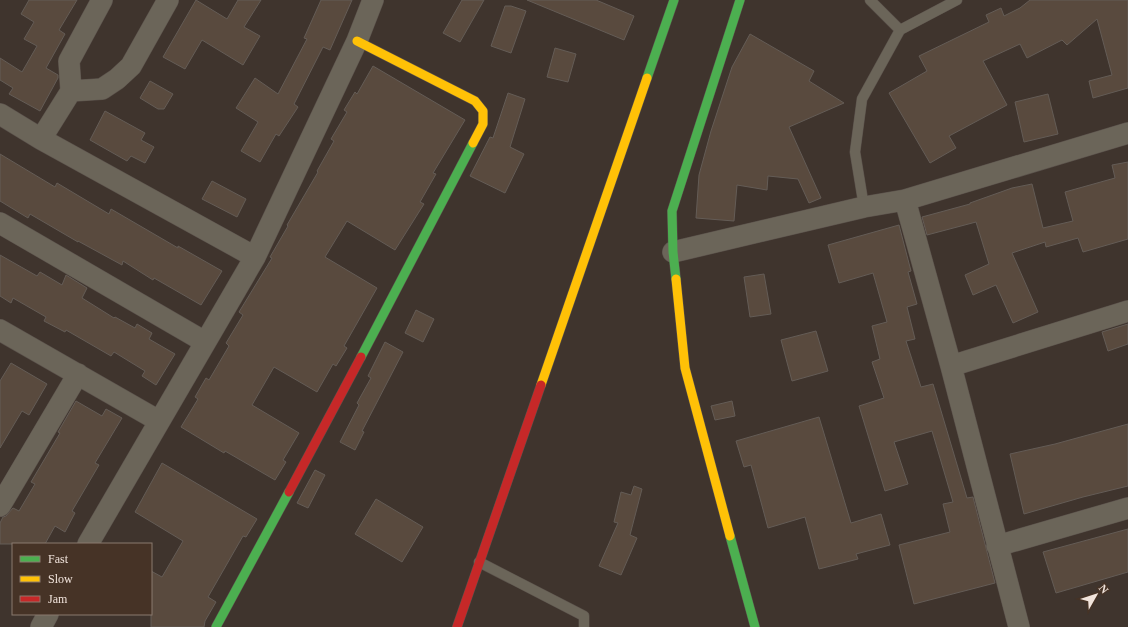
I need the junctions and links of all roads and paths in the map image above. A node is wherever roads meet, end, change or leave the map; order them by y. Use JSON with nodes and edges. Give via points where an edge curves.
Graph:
{"nodes":[{"id":1,"x":102,"y":0,"type":"edge"},
{"id":2,"x":168,"y":0,"type":"edge"},
{"id":3,"x":373,"y":0,"type":"edge"},
{"id":4,"x":674,"y":0,"type":"edge"},
{"id":5,"x":740,"y":0,"type":"edge"},
{"id":6,"x":870,"y":0,"type":"edge"},
{"id":7,"x":957,"y":0,"type":"edge"},
{"id":8,"x":900,"y":30,"type":"junction"},
{"id":9,"x":357,"y":41,"type":"junction"},
{"id":10,"x":71,"y":91,"type":"junction"},
{"id":11,"x":0,"y":114,"type":"edge"},
{"id":12,"x":1128,"y":133,"type":"edge"},
{"id":13,"x":41,"y":139,"type":"junction"},
{"id":14,"x":905,"y":200,"type":"junction"},
{"id":15,"x":864,"y":207,"type":"junction"},
{"id":16,"x":0,"y":223,"type":"edge"},
{"id":17,"x":673,"y":252,"type":"junction"},
{"id":18,"x":255,"y":257,"type":"junction"},
{"id":19,"x":1128,"y":311,"type":"edge"},
{"id":20,"x":0,"y":330,"type":"edge"},
{"id":21,"x":205,"y":342,"type":"junction"},
{"id":22,"x":951,"y":366,"type":"junction"},
{"id":23,"x":78,"y":374,"type":"junction"},
{"id":24,"x":159,"y":421,"type":"junction"},
{"id":25,"x":0,"y":506,"type":"edge"},
{"id":26,"x":1128,"y":508,"type":"edge"},
{"id":27,"x":89,"y":543,"type":"edge"},
{"id":28,"x":997,"y":546,"type":"junction"},
{"id":29,"x":479,"y":562,"type":"junction"},
{"id":30,"x":47,"y":615,"type":"edge"},
{"id":31,"x":41,"y":627,"type":"edge"},
{"id":32,"x":216,"y":627,"type":"edge"},
{"id":33,"x":457,"y":627,"type":"edge"},
{"id":34,"x":584,"y":627,"type":"edge"},
{"id":35,"x":755,"y":627,"type":"edge"},
{"id":36,"x":1019,"y":627,"type":"edge"}],
"edges":[{"from":1,"to":10,"type":"street","via":[[69,61]]},
{"from":2,"to":10,"type":"street","via":[[131,66],[102,89]]},
{"from":3,"to":9,"type":"street"},
{"from":4,"to":29,"type":"street"},
{"from":5,"to":17,"type":"street","via":[[672,210]]},
{"from":6,"to":8,"type":"lane"},
{"from":7,"to":8,"type":"lane"},
{"from":8,"to":15,"type":"lane","via":[[862,99],[855,152]]},
{"from":9,"to":18,"type":"street"},
{"from":9,"to":32,"type":"street","via":[[475,101],[483,111],[483,124],[376,332]]},
{"from":10,"to":13,"type":"street"},
{"from":11,"to":13,"type":"street"},
{"from":12,"to":14,"type":"street"},
{"from":13,"to":18,"type":"street"},
{"from":14,"to":15,"type":"street"},
{"from":14,"to":22,"type":"street"},
{"from":15,"to":17,"type":"street"},
{"from":16,"to":21,"type":"street"},
{"from":17,"to":35,"type":"street","via":[[685,368]]},
{"from":18,"to":21,"type":"street"},
{"from":19,"to":22,"type":"street"},
{"from":20,"to":23,"type":"street"},
{"from":21,"to":24,"type":"street"},
{"from":22,"to":28,"type":"street"},
{"from":23,"to":24,"type":"street"},
{"from":23,"to":25,"type":"street"},
{"from":24,"to":27,"type":"street"},
{"from":26,"to":28,"type":"street"},
{"from":28,"to":36,"type":"street"},
{"from":29,"to":33,"type":"street"},
{"from":29,"to":34,"type":"lane","via":[[584,616]]},
{"from":30,"to":31,"type":"street"}]}
